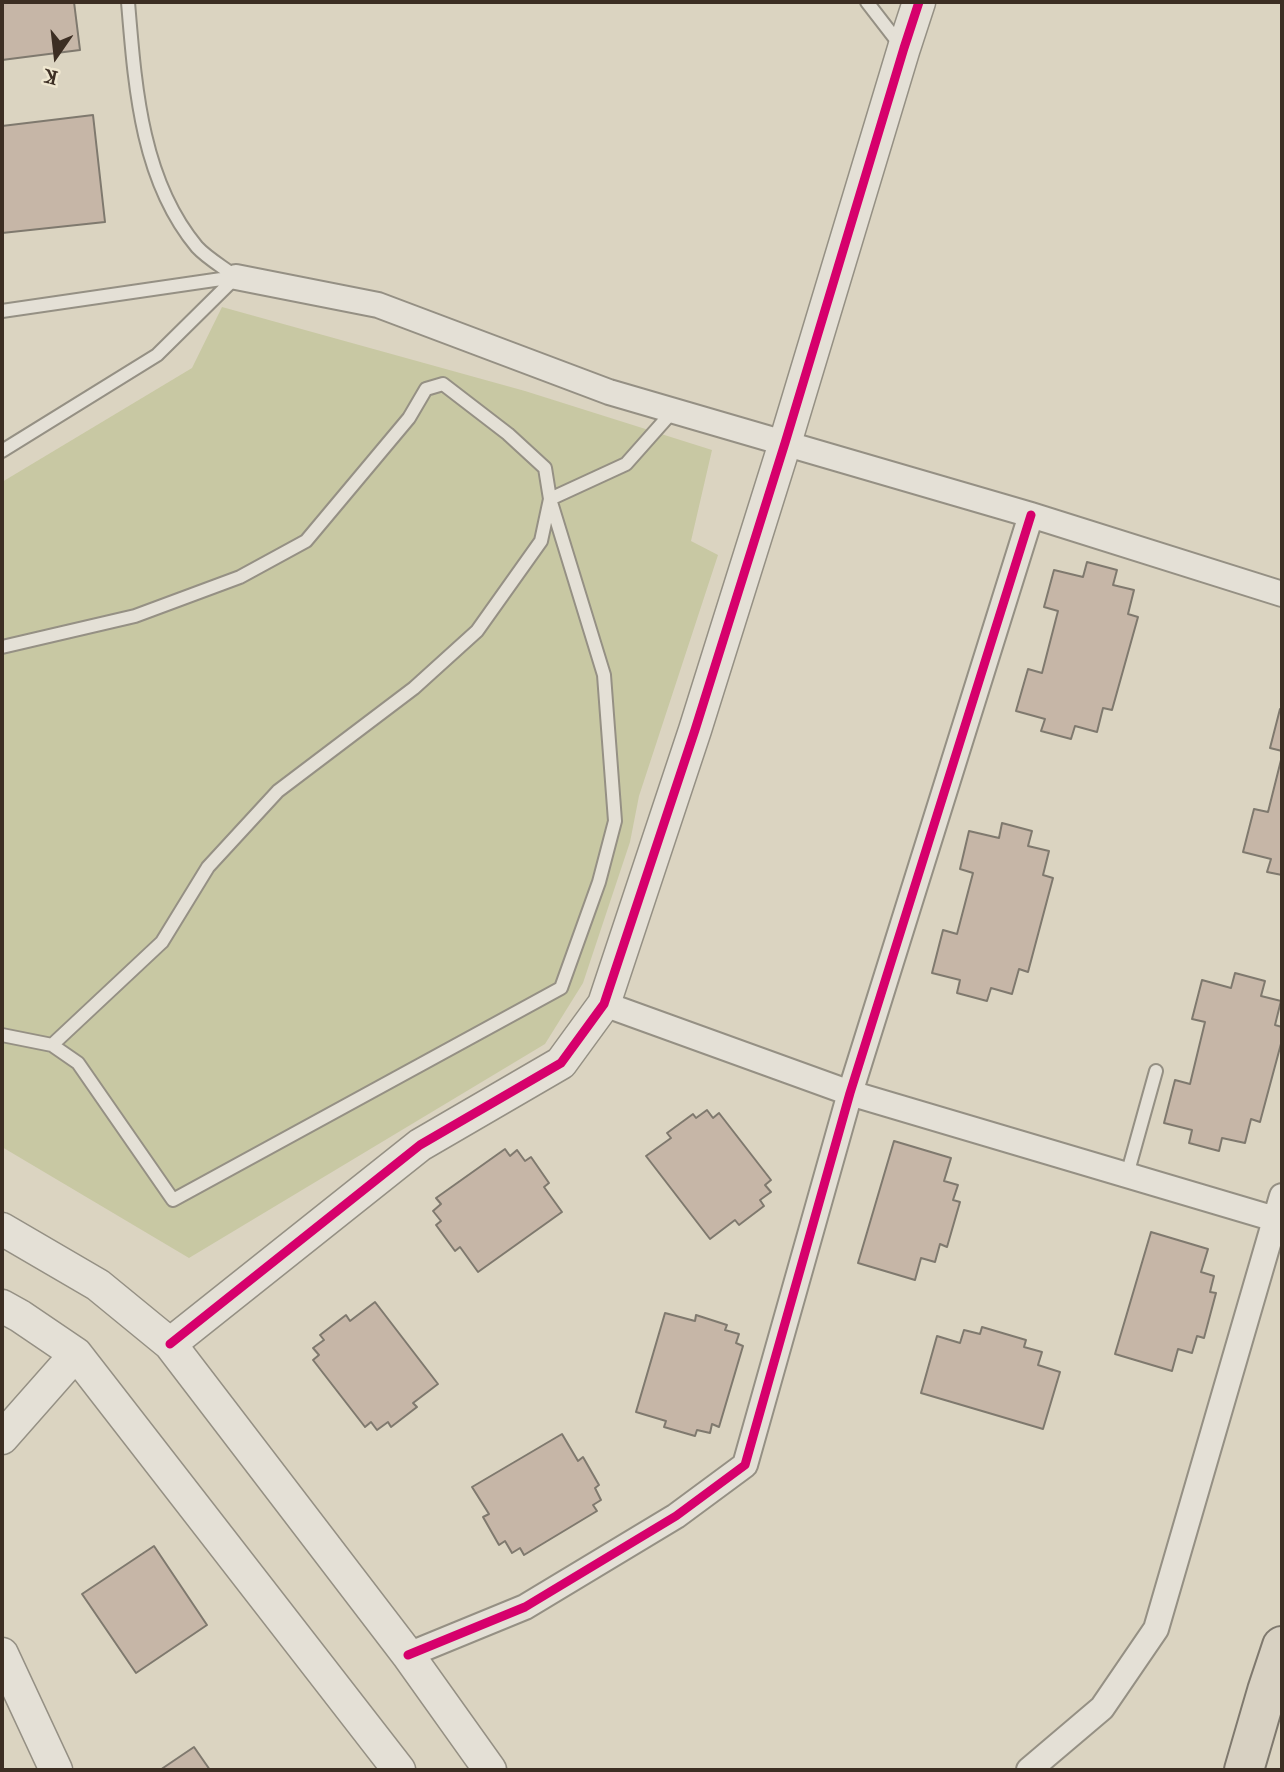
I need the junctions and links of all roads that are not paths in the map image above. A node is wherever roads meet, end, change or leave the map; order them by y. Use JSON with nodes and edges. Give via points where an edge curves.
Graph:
{"nodes":[{"id":1,"x":128,"y":2,"type":"edge"},
{"id":2,"x":867,"y":2,"type":"edge"},
{"id":3,"x":919,"y":2,"type":"edge"},
{"id":4,"x":904,"y":48,"type":"junction"},
{"id":5,"x":236,"y":277,"type":"junction"},
{"id":6,"x":2,"y":311,"type":"edge"},
{"id":7,"x":673,"y":411,"type":"junction"},
{"id":8,"x":785,"y":443,"type":"junction"},
{"id":9,"x":2,"y":450,"type":"edge"},
{"id":10,"x":550,"y":499,"type":"junction"},
{"id":11,"x":1031,"y":515,"type":"junction"},
{"id":12,"x":1282,"y":594,"type":"edge"},
{"id":13,"x":2,"y":647,"type":"edge"},
{"id":14,"x":604,"y":1004,"type":"junction"},
{"id":15,"x":2,"y":1035,"type":"edge"},
{"id":16,"x":52,"y":1045,"type":"junction"},
{"id":17,"x":1156,"y":1071,"type":"dead end"},
{"id":18,"x":850,"y":1093,"type":"junction"},
{"id":19,"x":1127,"y":1175,"type":"junction"},
{"id":20,"x":1279,"y":1207,"type":"edge"},
{"id":21,"x":2,"y":1229,"type":"edge"},
{"id":22,"x":2,"y":1307,"type":"edge"},
{"id":23,"x":170,"y":1344,"type":"junction"},
{"id":24,"x":76,"y":1354,"type":"junction"},
{"id":25,"x":2,"y":1438,"type":"edge"},
{"id":26,"x":1282,"y":1646,"type":"edge"},
{"id":27,"x":2,"y":1654,"type":"edge"},
{"id":28,"x":408,"y":1655,"type":"junction"},
{"id":29,"x":56,"y":1770,"type":"edge"},
{"id":30,"x":399,"y":1770,"type":"edge"},
{"id":31,"x":490,"y":1770,"type":"edge"},
{"id":32,"x":1029,"y":1770,"type":"edge"},
{"id":33,"x":1244,"y":1770,"type":"edge"}],
"edges":[{"from":1,"to":5,"type":"lane","via":[[145,140],[168,204],[198,248]]},
{"from":2,"to":4,"type":"lane"},
{"from":3,"to":4,"type":"street"},
{"from":4,"to":8,"type":"street"},
{"from":5,"to":6,"type":"lane"},
{"from":5,"to":7,"type":"street","via":[[378,305],[609,392]]},
{"from":5,"to":9,"type":"lane","via":[[157,355]]},
{"from":7,"to":8,"type":"street"},
{"from":7,"to":10,"type":"lane","via":[[626,464]]},
{"from":8,"to":11,"type":"street"},
{"from":8,"to":14,"type":"street"},
{"from":10,"to":13,"type":"lane","via":[[545,468],[443,384],[426,390],[409,418],[306,541],[240,578],[135,616]]},
{"from":10,"to":16,"type":"lane","via":[[541,541],[478,631],[414,688],[278,791],[208,867],[162,942]]},
{"from":10,"to":16,"type":"lane","via":[[604,675],[615,821],[599,882],[561,988],[173,1200],[78,1063]]},
{"from":11,"to":12,"type":"street"},
{"from":11,"to":18,"type":"street"},
{"from":14,"to":18,"type":"street"},
{"from":14,"to":23,"type":"street","via":[[561,1063],[420,1145]]},
{"from":15,"to":16,"type":"lane"},
{"from":17,"to":19,"type":"lane"},
{"from":18,"to":19,"type":"street"},
{"from":18,"to":28,"type":"street","via":[[745,1465],[676,1516],[525,1607]]},
{"from":19,"to":20,"type":"street"},
{"from":20,"to":32,"type":"street","via":[[1156,1629],[1102,1708]]},
{"from":21,"to":23,"type":"street","via":[[97,1285]]},
{"from":22,"to":24,"type":"street"},
{"from":23,"to":28,"type":"street"},
{"from":24,"to":25,"type":"street"},
{"from":24,"to":30,"type":"street"},
{"from":26,"to":33,"type":"highway"},
{"from":27,"to":29,"type":"street"},
{"from":28,"to":31,"type":"street"}]}
